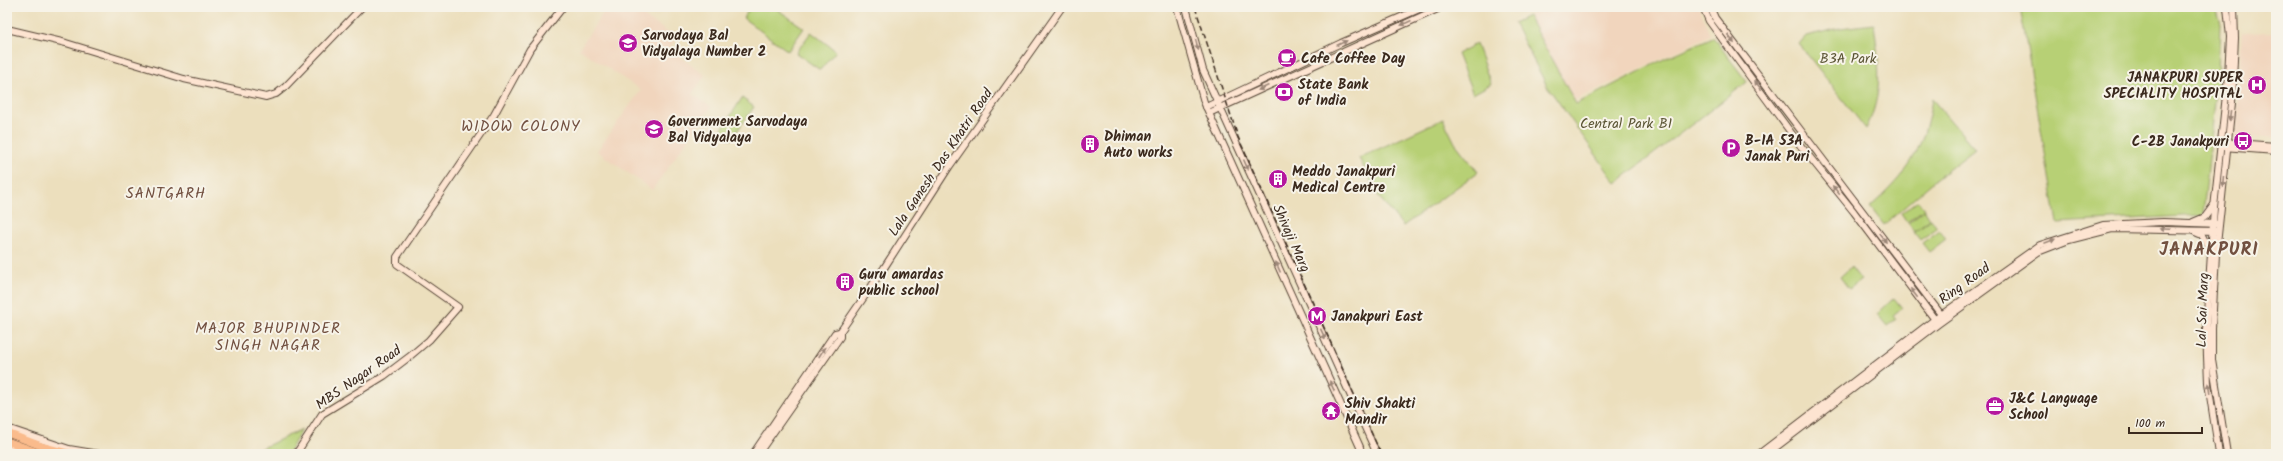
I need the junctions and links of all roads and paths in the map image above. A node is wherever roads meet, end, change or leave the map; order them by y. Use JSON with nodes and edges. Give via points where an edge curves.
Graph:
{"nodes":[{"id":1,"x":362,"y":7,"type":"edge"},
{"id":2,"x":563,"y":7,"type":"edge"},
{"id":3,"x":1062,"y":7,"type":"edge"},
{"id":4,"x":1178,"y":7,"type":"edge"},
{"id":5,"x":1186,"y":7,"type":"edge"},
{"id":6,"x":1424,"y":7,"type":"edge"},
{"id":7,"x":1442,"y":7,"type":"edge"},
{"id":8,"x":1703,"y":7,"type":"edge"},
{"id":9,"x":1710,"y":7,"type":"edge"},
{"id":10,"x":2227,"y":7,"type":"edge"},
{"id":11,"x":2234,"y":7,"type":"edge"},
{"id":12,"x":7,"y":29,"type":"edge"},
{"id":13,"x":1218,"y":105,"type":"junction"},
{"id":14,"x":1207,"y":110,"type":"junction"},
{"id":15,"x":2223,"y":145,"type":"junction"},
{"id":16,"x":2276,"y":146,"type":"edge"},
{"id":17,"x":2276,"y":151,"type":"edge"},
{"id":18,"x":2215,"y":201,"type":"junction"},
{"id":19,"x":2216,"y":224,"type":"junction"},
{"id":20,"x":2187,"y":226,"type":"junction"},
{"id":21,"x":2215,"y":231,"type":"junction"},
{"id":22,"x":2211,"y":254,"type":"junction"},
{"id":23,"x":1304,"y":294,"type":"junction"},
{"id":24,"x":1293,"y":300,"type":"junction"},
{"id":25,"x":1942,"y":317,"type":"junction"},
{"id":26,"x":1936,"y":322,"type":"junction"},
{"id":27,"x":840,"y":332,"type":"junction"},
{"id":28,"x":7,"y":428,"type":"edge"},
{"id":29,"x":7,"y":433,"type":"edge"},
{"id":30,"x":7,"y":441,"type":"edge"},
{"id":31,"x":7,"y":447,"type":"edge"},
{"id":32,"x":27,"y":454,"type":"edge"},
{"id":33,"x":43,"y":454,"type":"edge"},
{"id":34,"x":71,"y":454,"type":"edge"},
{"id":35,"x":99,"y":454,"type":"edge"},
{"id":36,"x":296,"y":454,"type":"edge"},
{"id":37,"x":753,"y":454,"type":"edge"},
{"id":38,"x":758,"y":454,"type":"edge"},
{"id":39,"x":1362,"y":454,"type":"edge"},
{"id":40,"x":1377,"y":454,"type":"edge"},
{"id":41,"x":1759,"y":454,"type":"edge"},
{"id":42,"x":1767,"y":454,"type":"edge"},
{"id":43,"x":2219,"y":454,"type":"edge"},
{"id":44,"x":2227,"y":454,"type":"edge"}],
"edges":[{"from":1,"to":12,"type":"street","via":[[284,87],[276,94],[266,97],[184,80],[66,43]]},
{"from":2,"to":36,"type":"street","name":"MBS Nagar Road","via":[[530,49],[494,115],[399,253],[397,264],[458,307],[429,340],[384,376],[322,414]]},
{"from":3,"to":27,"type":"street","name":"Lala Ganesh Das Khatri Road","via":[[949,167]]},
{"from":4,"to":14,"type":"street","name":"Shivaji Marg"},
{"from":5,"to":13,"type":"street","name":"Shivaji Marg","one_way":true,"via":[[1203,70]]},
{"from":13,"to":6,"type":"street","one_way":true,"via":[[1340,43]]},
{"from":7,"to":13,"type":"street","one_way":true},
{"from":26,"to":8,"type":"street","one_way":true,"via":[[1800,145],[1709,21]]},
{"from":9,"to":25,"type":"street","one_way":true,"via":[[1715,18]]},
{"from":10,"to":15,"type":"street","via":[[2230,37]]},
{"from":11,"to":15,"type":"street","one_way":true,"via":[[2235,38]]},
{"from":13,"to":14,"type":"street"},
{"from":13,"to":23,"type":"street","name":"Shivaji Marg","one_way":true},
{"from":24,"to":14,"type":"street","name":"Shivaji Marg","one_way":true},
{"from":15,"to":16,"type":"street"},
{"from":15,"to":17,"type":"street"},
{"from":15,"to":18,"type":"street","name":"Lal Sai Marg"},
{"from":15,"to":19,"type":"street","name":"Lal Sai Marg","one_way":true},
{"from":18,"to":19,"type":"street","name":"Lal Sai Marg"},
{"from":18,"to":20,"type":"street","via":[[2205,217]]},
{"from":19,"to":20,"type":"street","name":"Ring Road"},
{"from":19,"to":21,"type":"street","name":"Lal Sai Marg"},
{"from":20,"to":21,"type":"street","name":"Ring Road"},
{"from":20,"to":22,"type":"street","via":[[2202,235]]},
{"from":20,"to":25,"type":"street","name":"Ring Road","via":[[2127,225],[2069,240],[2038,252]]},
{"from":21,"to":22,"type":"street","name":"Lal Sai Marg"},
{"from":21,"to":44,"type":"street","name":"Lal Sai Marg","via":[[2212,360]]},
{"from":43,"to":22,"type":"street","name":"Lal Sai Marg","one_way":true,"via":[[2206,360]]},
{"from":23,"to":24,"type":"street"},
{"from":23,"to":40,"type":"street","name":"Shivaji Marg","one_way":true},
{"from":39,"to":24,"type":"street","name":"Shivaji Marg","one_way":true},
{"from":25,"to":26,"type":"street","name":"Ring Road"},
{"from":26,"to":41,"type":"street","name":"Ring Road"},
{"from":26,"to":42,"type":"street","name":"Ring Road"},
{"from":37,"to":27,"type":"street","one_way":true,"via":[[835,333]]},
{"from":27,"to":38,"type":"street","via":[[840,337]]},
{"from":28,"to":35,"type":"street","via":[[69,449]]},
{"from":29,"to":34,"type":"main road"},
{"from":30,"to":33,"type":"main road"},
{"from":31,"to":32,"type":"street"}]}
